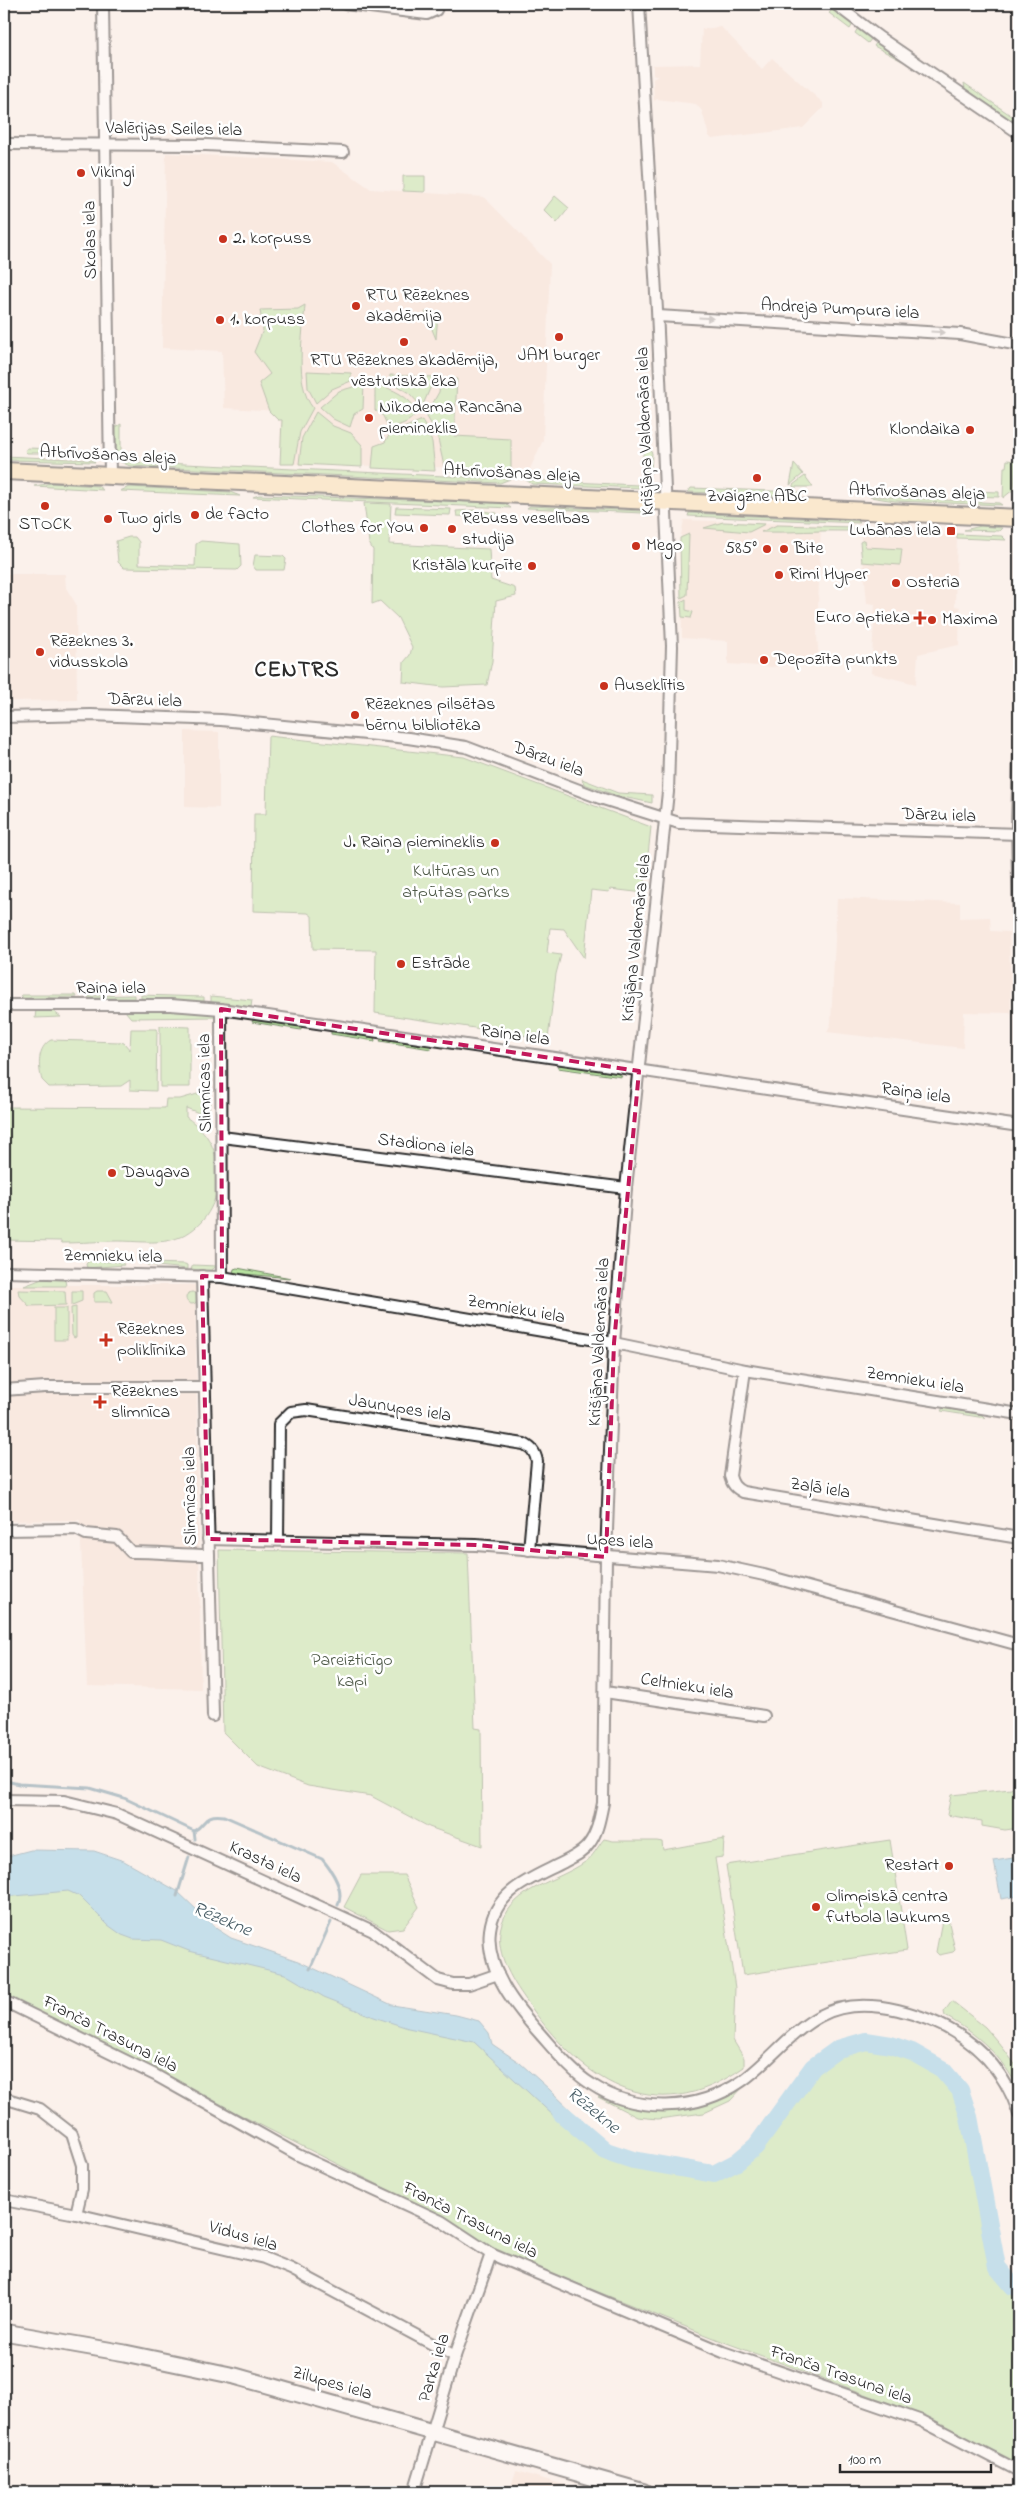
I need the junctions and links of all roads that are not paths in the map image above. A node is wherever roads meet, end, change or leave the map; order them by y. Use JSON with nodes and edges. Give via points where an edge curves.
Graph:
{"nodes":[{"id":1,"x":103,"y":4,"type":"edge"},
{"id":2,"x":345,"y":4,"type":"edge"},
{"id":3,"x":438,"y":4,"type":"edge"},
{"id":4,"x":639,"y":4,"type":"edge"},
{"id":5,"x":835,"y":4,"type":"edge"},
{"id":6,"x":1019,"y":133,"type":"edge"},
{"id":7,"x":4,"y":144,"type":"edge"},
{"id":8,"x":104,"y":145,"type":"junction"},
{"id":9,"x":343,"y":152,"type":"dead end"},
{"id":10,"x":658,"y":316,"type":"junction"},
{"id":11,"x":1019,"y":345,"type":"edge"},
{"id":12,"x":4,"y":471,"type":"edge"},
{"id":13,"x":110,"y":476,"type":"junction"},
{"id":14,"x":666,"y":501,"type":"junction"},
{"id":15,"x":1019,"y":518,"type":"edge"},
{"id":16,"x":4,"y":717,"type":"edge"},
{"id":17,"x":1019,"y":751,"type":"edge"},
{"id":18,"x":665,"y":819,"type":"junction"},
{"id":19,"x":1018,"y":834,"type":"edge"},
{"id":20,"x":1019,"y":934,"type":"edge"},
{"id":21,"x":4,"y":1005,"type":"edge"},
{"id":22,"x":221,"y":1010,"type":"junction"},
{"id":23,"x":639,"y":1071,"type":"junction"},
{"id":24,"x":1019,"y":1126,"type":"edge"},
{"id":25,"x":222,"y":1137,"type":"junction"},
{"id":26,"x":626,"y":1188,"type":"junction"},
{"id":27,"x":4,"y":1272,"type":"edge"},
{"id":28,"x":202,"y":1276,"type":"junction"},
{"id":29,"x":222,"y":1277,"type":"junction"},
{"id":30,"x":614,"y":1343,"type":"junction"},
{"id":31,"x":745,"y":1370,"type":"junction"},
{"id":32,"x":205,"y":1387,"type":"junction"},
{"id":33,"x":4,"y":1390,"type":"edge"},
{"id":34,"x":1019,"y":1414,"type":"edge"},
{"id":35,"x":4,"y":1530,"type":"edge"},
{"id":36,"x":1019,"y":1538,"type":"edge"},
{"id":37,"x":208,"y":1539,"type":"junction"},
{"id":38,"x":278,"y":1540,"type":"junction"},
{"id":39,"x":529,"y":1550,"type":"junction"},
{"id":40,"x":209,"y":1555,"type":"junction"},
{"id":41,"x":606,"y":1558,"type":"junction"},
{"id":42,"x":1019,"y":1645,"type":"edge"},
{"id":43,"x":605,"y":1692,"type":"junction"},
{"id":44,"x":213,"y":1716,"type":"dead end"},
{"id":45,"x":764,"y":1716,"type":"dead end"},
{"id":46,"x":4,"y":1800,"type":"edge"},
{"id":47,"x":498,"y":1974,"type":"junction"},
{"id":48,"x":4,"y":2001,"type":"edge"},
{"id":49,"x":4,"y":2098,"type":"edge"},
{"id":50,"x":1019,"y":2114,"type":"edge"},
{"id":51,"x":4,"y":2200,"type":"edge"},
{"id":52,"x":76,"y":2214,"type":"junction"},
{"id":53,"x":491,"y":2254,"type":"junction"},
{"id":54,"x":4,"y":2332,"type":"edge"},
{"id":55,"x":455,"y":2356,"type":"junction"},
{"id":56,"x":433,"y":2433,"type":"junction"},
{"id":57,"x":1019,"y":2471,"type":"edge"},
{"id":58,"x":414,"y":2492,"type":"edge"},
{"id":59,"x":644,"y":2492,"type":"edge"}],
"edges":[{"from":1,"to":8,"type":"street","name":"Skolas iela"},
{"from":2,"to":3,"type":"street","via":[[426,14],[436,10]]},
{"from":4,"to":10,"type":"street","name":"Krišjāņa Valdemāra iela"},
{"from":5,"to":6,"type":"street"},
{"from":7,"to":8,"type":"street","name":"Valērijas Seiles iela"},
{"from":8,"to":9,"type":"street","name":"Valērijas Seiles iela","via":[[206,145]]},
{"from":8,"to":13,"type":"street","name":"Skolas iela"},
{"from":10,"to":11,"type":"street","name":"Andreja Pumpura iela","one_way":true,"via":[[960,334]]},
{"from":10,"to":14,"type":"street","name":"Krišjāņa Valdemāra iela"},
{"from":12,"to":13,"type":"main road","name":"Atbrīvošanas aleja"},
{"from":13,"to":14,"type":"main road","name":"Atbrīvošanas aleja"},
{"from":14,"to":15,"type":"main road","name":"Atbrīvošanas aleja"},
{"from":14,"to":18,"type":"street","name":"Krišjāņa Valdemāra iela","via":[[672,646]]},
{"from":16,"to":18,"type":"street","name":"Dārzu iela","via":[[91,715],[221,720],[408,738],[466,747]]},
{"from":17,"to":19,"type":"street"},
{"from":18,"to":19,"type":"street","name":"Dārzu iela","via":[[698,825]]},
{"from":18,"to":23,"type":"street","name":"Krišjāņa Valdemāra iela"},
{"from":19,"to":20,"type":"street"},
{"from":21,"to":22,"type":"street","name":"Raiņa iela","via":[[171,1005]]},
{"from":22,"to":23,"type":"street","name":"Raiņa iela"},
{"from":22,"to":25,"type":"street","name":"Slimnīcas iela"},
{"from":23,"to":24,"type":"street","name":"Raiņa iela"},
{"from":23,"to":26,"type":"street","name":"Krišjāņa Valdemāra iela"},
{"from":25,"to":26,"type":"street","name":"Stadiona iela"},
{"from":25,"to":29,"type":"street","name":"Slimnīcas iela"},
{"from":26,"to":30,"type":"street","name":"Krišjāņa Valdemāra iela"},
{"from":27,"to":28,"type":"street","name":"Zemnieku iela"},
{"from":28,"to":29,"type":"street","name":"Zemnieku iela"},
{"from":28,"to":32,"type":"street","name":"Slimnīcas iela"},
{"from":29,"to":30,"type":"street","name":"Zemnieku iela"},
{"from":30,"to":31,"type":"street","name":"Zemnieku iela"},
{"from":30,"to":41,"type":"street","name":"Krišjāņa Valdemāra iela"},
{"from":31,"to":34,"type":"street","name":"Zemnieku iela"},
{"from":31,"to":36,"type":"street","name":"Zaļā iela","via":[[730,1476],[737,1489]]},
{"from":32,"to":33,"type":"street"},
{"from":32,"to":37,"type":"street","name":"Slimnīcas iela"},
{"from":35,"to":40,"type":"street","via":[[76,1530],[117,1537],[131,1552]]},
{"from":37,"to":38,"type":"street","name":"Upes iela"},
{"from":37,"to":40,"type":"street","name":"Slimnīcas iela"},
{"from":38,"to":39,"type":"street","name":"Upes iela","via":[[476,1545]]},
{"from":38,"to":39,"type":"street","name":"Jaunupes iela","via":[[279,1424],[291,1412],[306,1410],[531,1447],[537,1461]]},
{"from":39,"to":41,"type":"street","name":"Upes iela"},
{"from":40,"to":44,"type":"street","name":"Slimnīcas iela"},
{"from":41,"to":42,"type":"street","name":"Upes iela","via":[[726,1567]]},
{"from":41,"to":43,"type":"street","name":"Krišjāņa Valdemāra iela"},
{"from":43,"to":45,"type":"street","name":"Celtnieku iela"},
{"from":43,"to":47,"type":"street","name":"Krišjāņa Valdemāra iela","via":[[603,1802],[597,1830],[584,1850],[516,1887],[500,1902],[492,1917],[490,1935],[491,1953]]},
{"from":46,"to":47,"type":"street","name":"Krasta iela","via":[[64,1801],[117,1814],[373,1931],[438,1980],[469,1984]]},
{"from":47,"to":50,"type":"street","name":"Krišjāņa Valdemāra iela","via":[[522,2013],[569,2065],[591,2084],[624,2100],[651,2106],[678,2105],[719,2094],[742,2081],[819,2017],[842,2008],[865,2005],[920,2015],[959,2034],[997,2070]]},
{"from":48,"to":53,"type":"street","name":"Franča Trasuna iela","via":[[155,2075],[298,2155],[440,2221]]},
{"from":49,"to":52,"type":"street","via":[[40,2109],[72,2134],[82,2165],[82,2189]]},
{"from":51,"to":52,"type":"street","name":"Vidus iela"},
{"from":52,"to":55,"type":"street","name":"Vidus iela","via":[[264,2258],[291,2269]]},
{"from":53,"to":55,"type":"street","name":"Parka iela"},
{"from":53,"to":57,"type":"street","name":"Franča Trasuna iela","via":[[723,2352],[922,2421]]},
{"from":54,"to":56,"type":"main road","name":"Zilupes iela","via":[[235,2376]]},
{"from":55,"to":56,"type":"street","name":"Parka iela"},
{"from":56,"to":58,"type":"street","name":"Parka iela"},
{"from":56,"to":59,"type":"main road","name":"Zilupes iela"}]}
